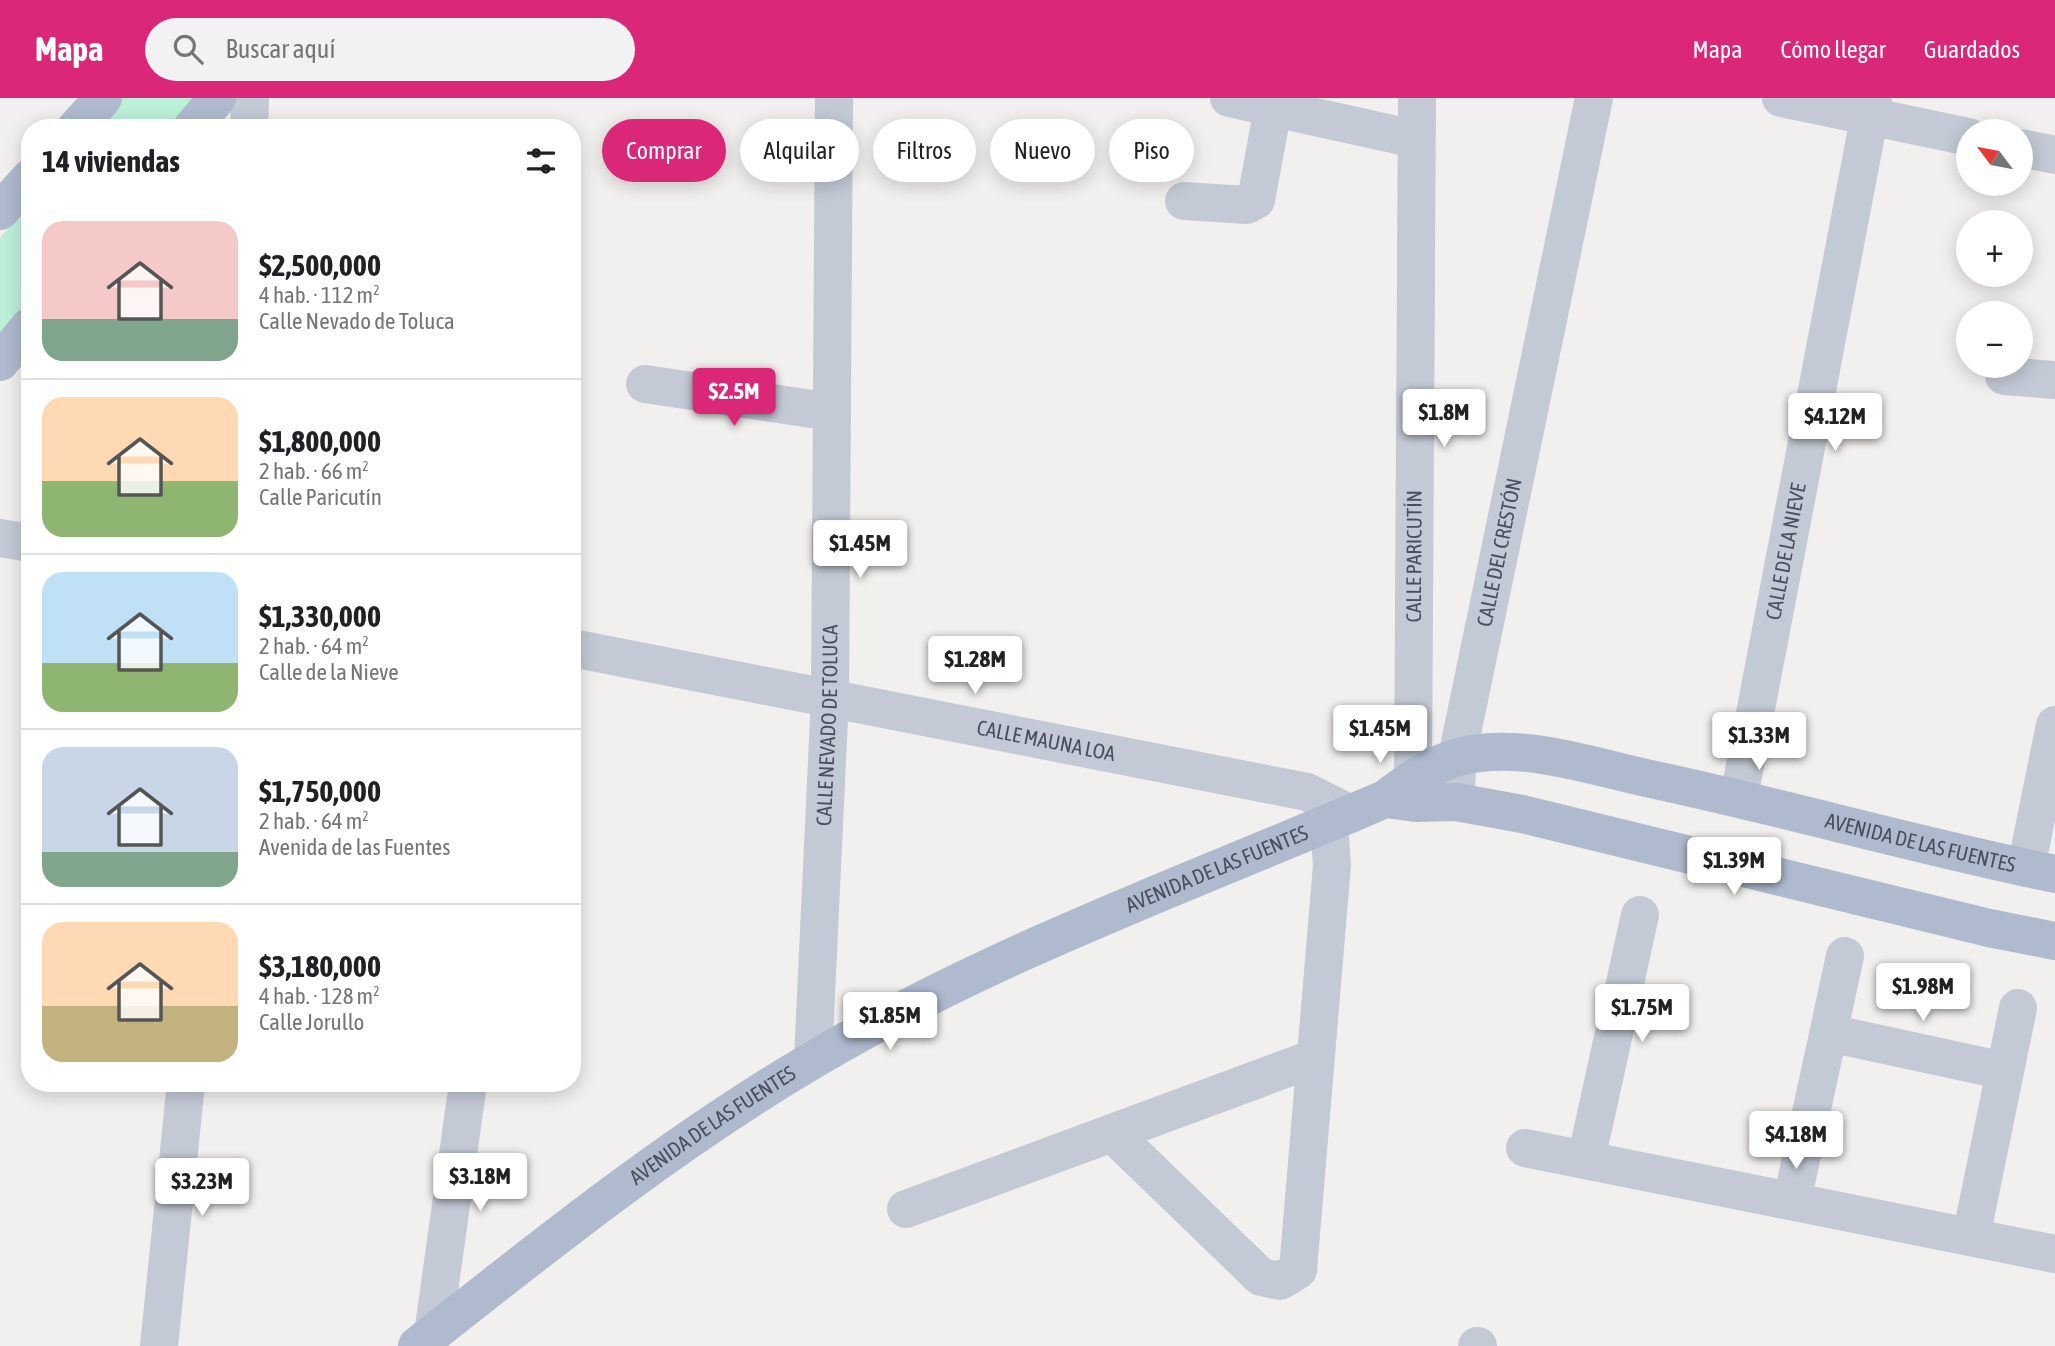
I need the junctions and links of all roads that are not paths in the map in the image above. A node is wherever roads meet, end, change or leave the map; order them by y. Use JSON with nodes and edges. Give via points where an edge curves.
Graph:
{"nodes":[{"id":1,"x":103,"y":98,"type":"edge"},
{"id":2,"x":217,"y":98,"type":"edge"},
{"id":3,"x":250,"y":98,"type":"edge"},
{"id":4,"x":834,"y":98,"type":"edge"},
{"id":5,"x":1229,"y":98,"type":"edge"},
{"id":6,"x":1417,"y":98,"type":"edge"},
{"id":7,"x":1594,"y":98,"type":"edge"},
{"id":8,"x":1780,"y":98,"type":"edge"},
{"id":9,"x":1871,"y":107,"type":"edge"},
{"id":10,"x":1273,"y":108,"type":"junction"},
{"id":11,"x":84,"y":119,"type":"edge"},
{"id":12,"x":200,"y":119,"type":"edge"},
{"id":13,"x":249,"y":119,"type":"edge"},
{"id":14,"x":1956,"y":133,"type":"edge"},
{"id":15,"x":1415,"y":139,"type":"junction"},
{"id":16,"x":2034,"y":151,"type":"edge"},
{"id":17,"x":2055,"y":155,"type":"edge"},
{"id":18,"x":21,"y":188,"type":"edge"},
{"id":19,"x":1184,"y":201,"type":"dead end"},
{"id":20,"x":0,"y":211,"type":"edge"},
{"id":21,"x":21,"y":337,"type":"edge"},
{"id":22,"x":0,"y":362,"type":"edge"},
{"id":23,"x":2030,"y":378,"type":"edge"},
{"id":24,"x":2055,"y":380,"type":"edge"},
{"id":25,"x":645,"y":384,"type":"dead end"},
{"id":26,"x":832,"y":412,"type":"junction"},
{"id":27,"x":0,"y":538,"type":"edge"},
{"id":28,"x":21,"y":542,"type":"edge"},
{"id":29,"x":581,"y":650,"type":"edge"},
{"id":30,"x":830,"y":697,"type":"junction"},
{"id":31,"x":2055,"y":725,"type":"edge"},
{"id":32,"x":1457,"y":757,"type":"junction"},
{"id":33,"x":1739,"y":797,"type":"junction"},
{"id":34,"x":1456,"y":802,"type":"junction"},
{"id":35,"x":1379,"y":804,"type":"junction"},
{"id":36,"x":2040,"y":871,"type":"edge"},
{"id":37,"x":1640,"y":915,"type":"dead end"},
{"id":38,"x":2055,"y":941,"type":"edge"},
{"id":39,"x":1846,"y":956,"type":"dead end"},
{"id":40,"x":2018,"y":1008,"type":"dead end"},
{"id":41,"x":1829,"y":1033,"type":"junction"},
{"id":42,"x":1315,"y":1058,"type":"junction"},
{"id":43,"x":813,"y":1059,"type":"junction"},
{"id":44,"x":2006,"y":1071,"type":"junction"},
{"id":45,"x":185,"y":1092,"type":"edge"},
{"id":46,"x":466,"y":1092,"type":"edge"},
{"id":47,"x":1112,"y":1133,"type":"junction"},
{"id":48,"x":1525,"y":1147,"type":"dead end"},
{"id":49,"x":1586,"y":1160,"type":"junction"},
{"id":50,"x":1792,"y":1201,"type":"junction"},
{"id":51,"x":906,"y":1209,"type":"dead end"},
{"id":52,"x":1971,"y":1237,"type":"junction"},
{"id":53,"x":2055,"y":1254,"type":"edge"},
{"id":54,"x":425,"y":1340,"type":"edge"},
{"id":55,"x":159,"y":1346,"type":"edge"}],
"edges":[{"from":1,"to":11,"type":"main road"},
{"from":2,"to":12,"type":"main road"},
{"from":3,"to":13,"type":"street"},
{"from":4,"to":26,"type":"street","name":"CALLE NEVADO DE TOLUCA"},
{"from":5,"to":10,"type":"street"},
{"from":6,"to":15,"type":"street","name":"CALLE PARICUTÍN"},
{"from":7,"to":32,"type":"street","name":"CALLE DEL CRESTÓN"},
{"from":8,"to":9,"type":"street"},
{"from":9,"to":14,"type":"street"},
{"from":9,"to":33,"type":"street","name":"CALLE DE LA NIEVE"},
{"from":10,"to":15,"type":"street"},
{"from":10,"to":19,"type":"street","via":[[1256,200],[1247,205]]},
{"from":15,"to":35,"type":"street","name":"CALLE PARICUTÍN"},
{"from":16,"to":17,"type":"street"},
{"from":18,"to":20,"type":"main road"},
{"from":21,"to":22,"type":"main road"},
{"from":23,"to":24,"type":"street"},
{"from":25,"to":26,"type":"street"},
{"from":26,"to":30,"type":"street","name":"CALLE NEVADO DE TOLUCA"},
{"from":27,"to":28,"type":"street"},
{"from":29,"to":30,"type":"street","name":"CALLE MAUNA LOA"},
{"from":30,"to":35,"type":"street","name":"CALLE MAUNA LOA"},
{"from":30,"to":43,"type":"street","name":"CALLE NEVADO DE TOLUCA"},
{"from":31,"to":36,"type":"street"},
{"from":32,"to":33,"type":"main road","name":"AVENIDA DE LAS FUENTES","via":[[1498,753],[1543,756]]},
{"from":32,"to":34,"type":"street","name":"CALLE DEL CRESTÓN"},
{"from":32,"to":35,"type":"main road","name":"AVENIDA DE LAS FUENTES"},
{"from":33,"to":36,"type":"main road","name":"AVENIDA DE LAS FUENTES"},
{"from":34,"to":35,"type":"main road","name":"AVENIDA DE LAS FUENTES"},
{"from":34,"to":38,"type":"main road","name":"AVENIDA DE LAS FUENTES"},
{"from":35,"to":42,"type":"street","name":"CALLE PARICUTÍN","via":[[1332,864]]},
{"from":35,"to":43,"type":"main road","name":"AVENIDA DE LAS FUENTES","via":[[971,974]]},
{"from":37,"to":49,"type":"street"},
{"from":39,"to":41,"type":"street"},
{"from":40,"to":44,"type":"street"},
{"from":41,"to":44,"type":"street"},
{"from":41,"to":50,"type":"street"},
{"from":42,"to":47,"type":"street"},
{"from":42,"to":47,"type":"street","name":"CALLE PARICUTÍN","via":[[1298,1270],[1280,1281],[1261,1277]]},
{"from":43,"to":54,"type":"main road","name":"AVENIDA DE LAS FUENTES","via":[[678,1145]]},
{"from":44,"to":52,"type":"street"},
{"from":45,"to":55,"type":"street"},
{"from":46,"to":54,"type":"street"},
{"from":47,"to":51,"type":"street"},
{"from":48,"to":49,"type":"street"},
{"from":49,"to":50,"type":"street"},
{"from":50,"to":52,"type":"street"},
{"from":52,"to":53,"type":"street"}]}
